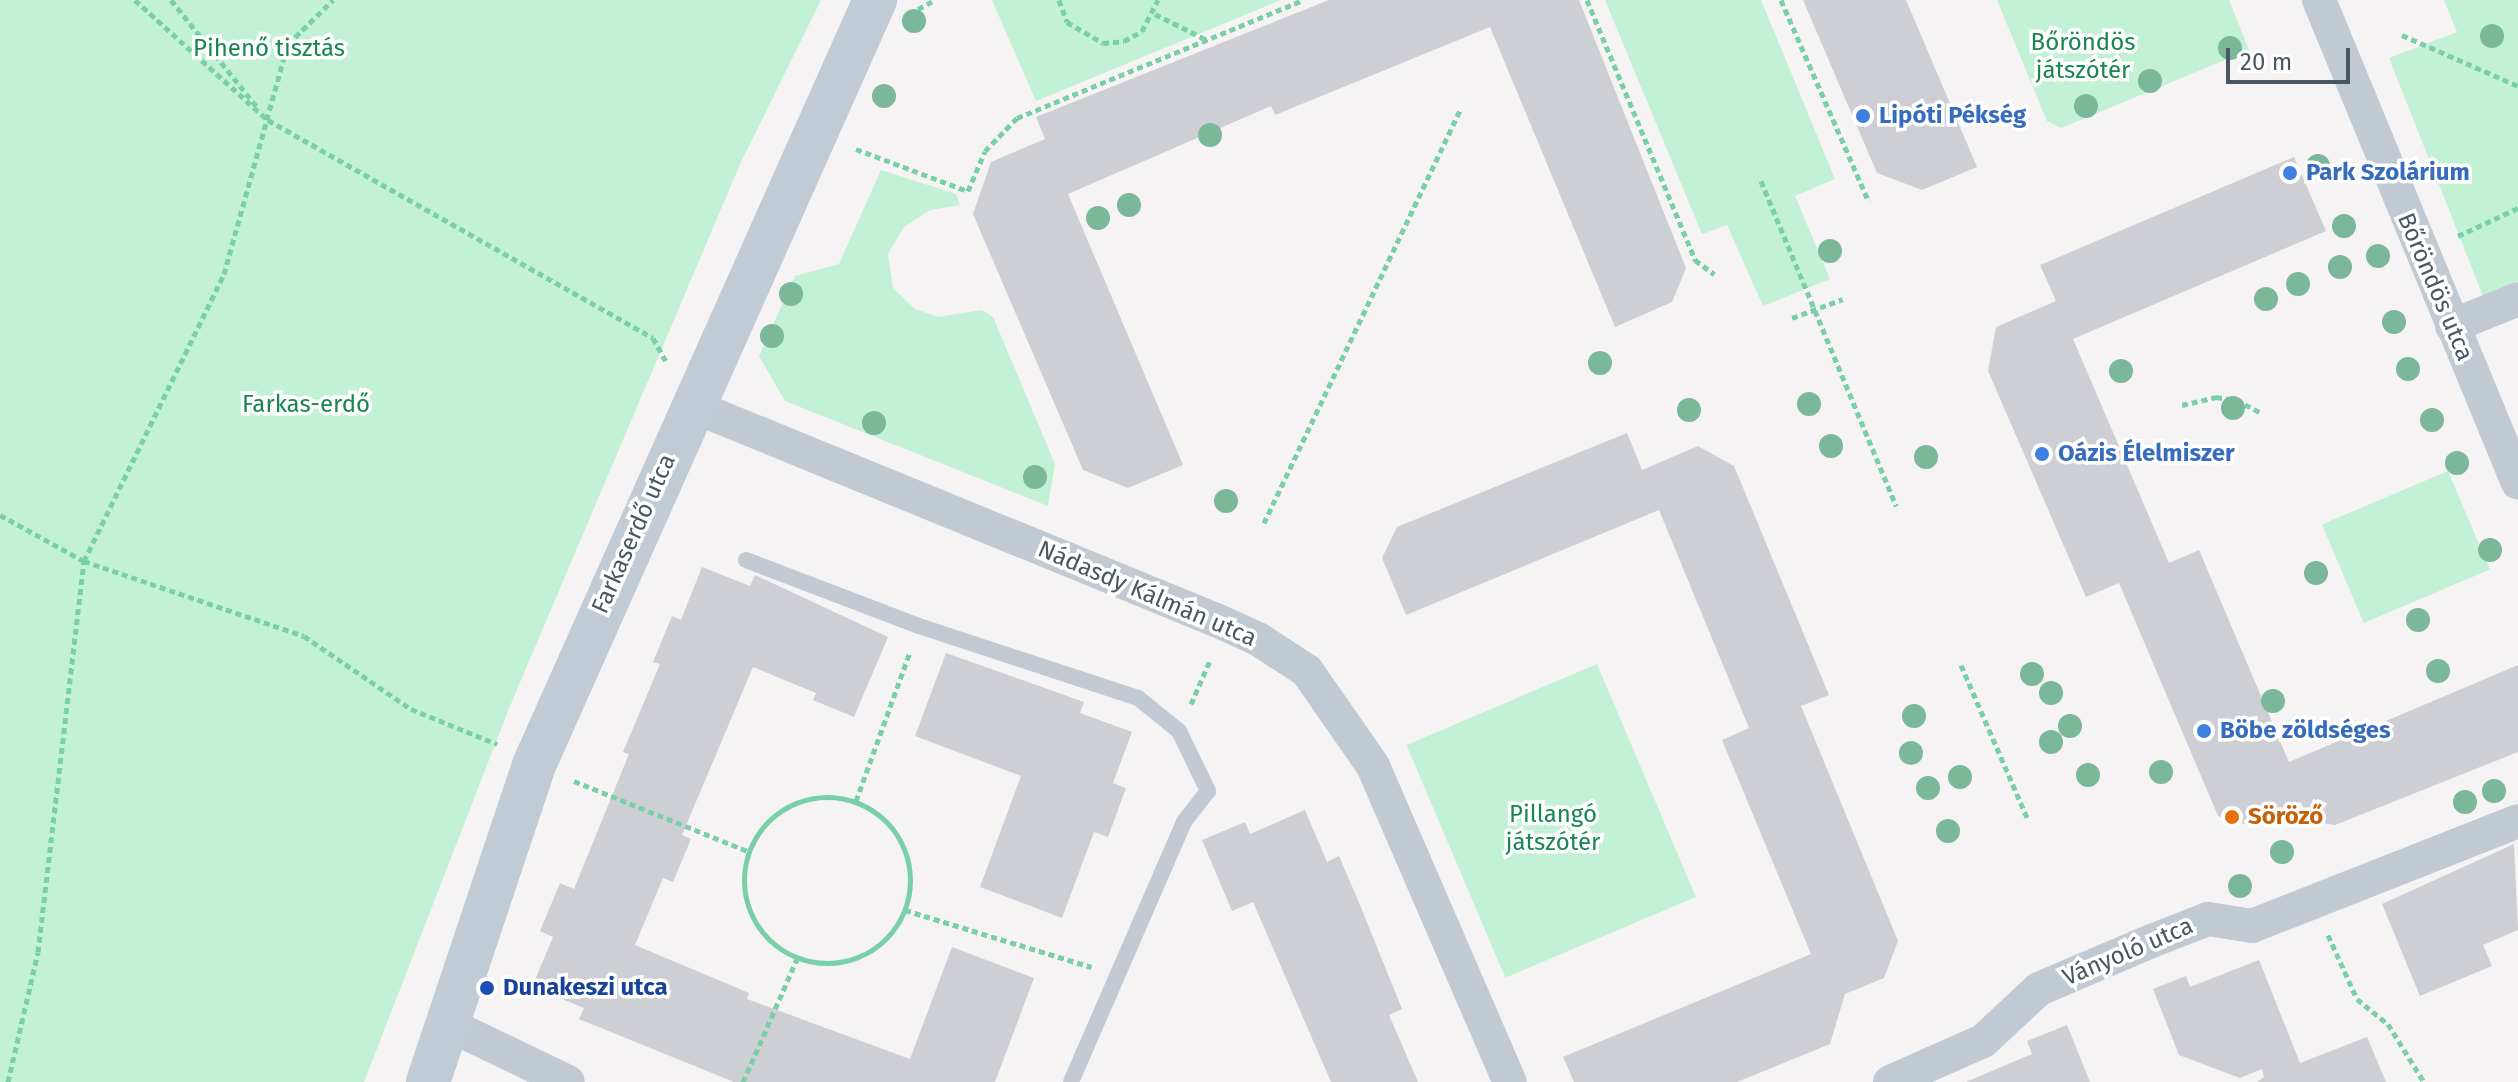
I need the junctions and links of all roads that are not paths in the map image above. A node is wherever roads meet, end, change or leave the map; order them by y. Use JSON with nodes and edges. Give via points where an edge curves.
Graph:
{"nodes":[{"id":1,"x":875,"y":0,"type":"edge"},
{"id":2,"x":2319,"y":0,"type":"edge"},
{"id":3,"x":2518,"y":299,"type":"edge"},
{"id":4,"x":2452,"y":326,"type":"junction"},
{"id":5,"x":690,"y":405,"type":"junction"},
{"id":6,"x":2518,"y":483,"type":"edge"},
{"id":7,"x":746,"y":560,"type":"dead end"},
{"id":8,"x":2518,"y":821,"type":"edge"},
{"id":9,"x":445,"y":1023,"type":"junction"},
{"id":10,"x":428,"y":1082,"type":"edge"},
{"id":11,"x":568,"y":1082,"type":"edge"},
{"id":12,"x":1071,"y":1082,"type":"edge"},
{"id":13,"x":1510,"y":1082,"type":"edge"},
{"id":14,"x":1890,"y":1082,"type":"edge"}],
"edges":[{"from":1,"to":5,"type":"street","name":"Farkaserdő utca"},
{"from":2,"to":4,"type":"street","name":"Bőröndös utca"},
{"from":3,"to":4,"type":"street"},
{"from":4,"to":6,"type":"street","name":"Bőröndös utca"},
{"from":5,"to":9,"type":"street","name":"Farkaserdő utca","via":[[534,765]]},
{"from":5,"to":13,"type":"street","name":"Nádasdy Kálmán utca","via":[[1216,620],[1307,671],[1379,781]]},
{"from":7,"to":12,"type":"lane","via":[[919,626],[1138,698],[1179,731],[1208,791],[1184,822]]},
{"from":8,"to":14,"type":"street","name":"Ványoló utca","via":[[2252,926],[2208,919],[2149,942],[2039,989],[1983,1041]]},
{"from":9,"to":10,"type":"street","name":"Farkaserdő utca"},
{"from":9,"to":11,"type":"street"}]}
